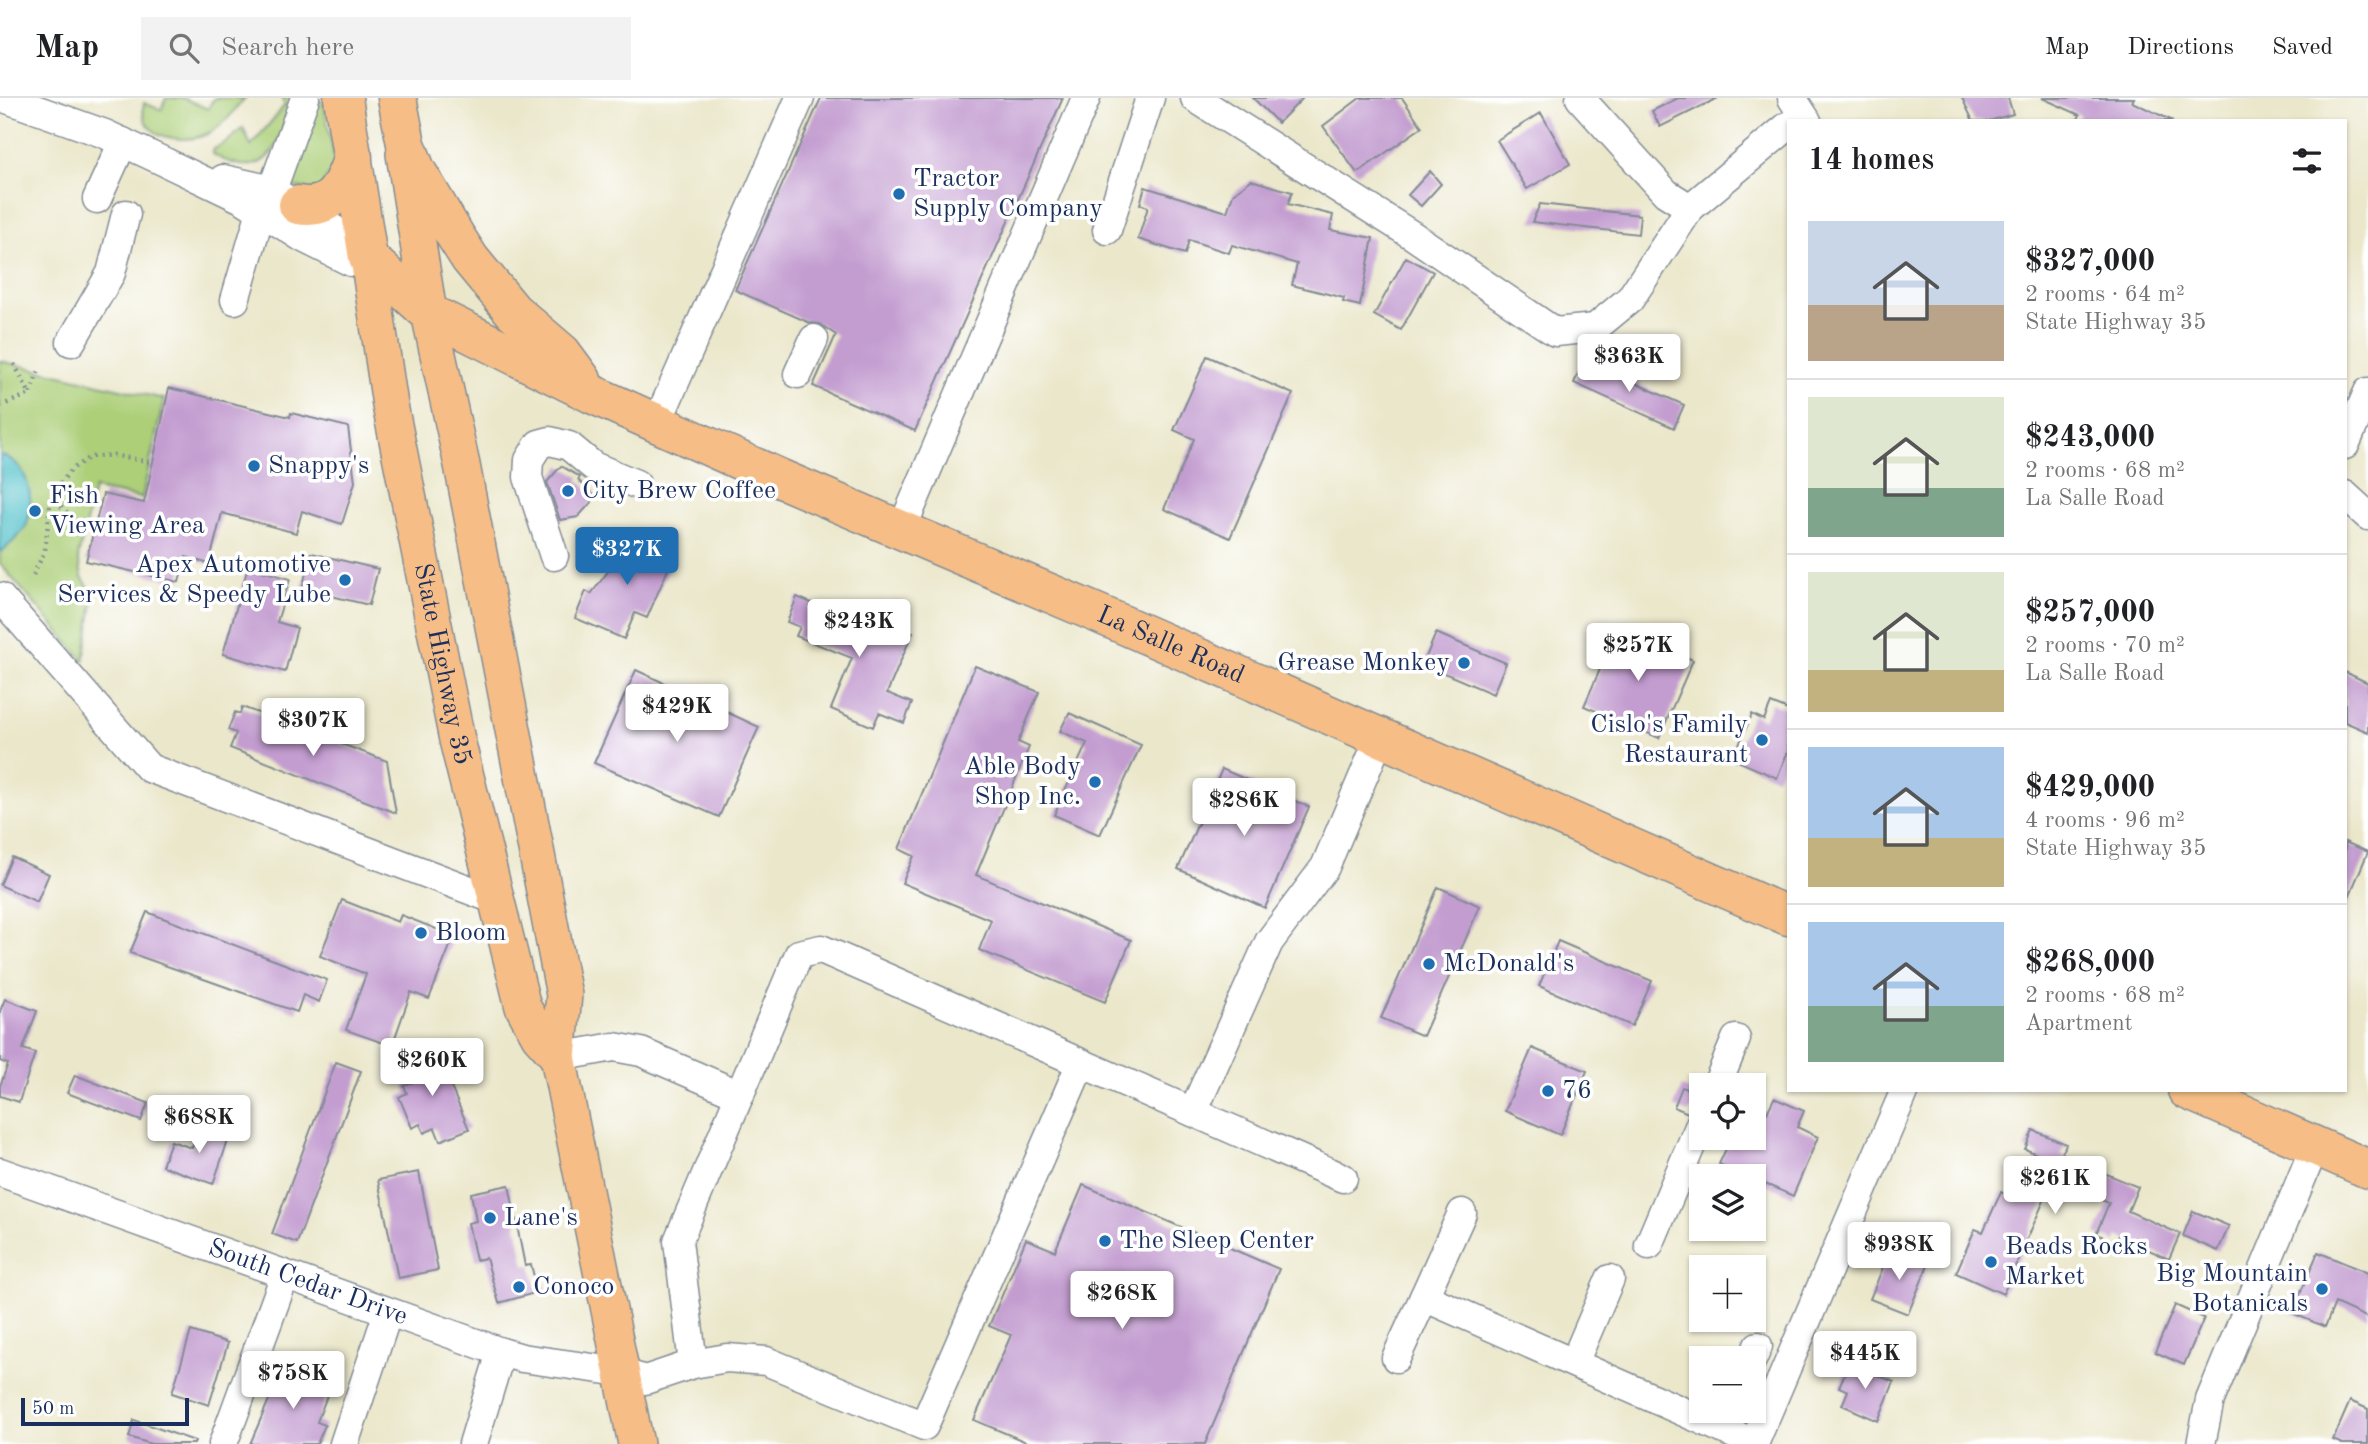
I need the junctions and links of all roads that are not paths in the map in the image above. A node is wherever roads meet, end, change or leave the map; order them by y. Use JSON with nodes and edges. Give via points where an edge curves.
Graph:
{"nodes":[{"id":1,"x":4,"y":98,"type":"edge"},
{"id":2,"x":305,"y":98,"type":"edge"},
{"id":3,"x":343,"y":98,"type":"edge"},
{"id":4,"x":800,"y":98,"type":"edge"},
{"id":5,"x":1086,"y":98,"type":"edge"},
{"id":6,"x":1150,"y":98,"type":"edge"},
{"id":7,"x":1195,"y":98,"type":"edge"},
{"id":8,"x":1580,"y":98,"type":"edge"},
{"id":9,"x":398,"y":107,"type":"edge"},
{"id":10,"x":62,"y":108,"type":"edge"},
{"id":11,"x":1787,"y":125,"type":"edge"},
{"id":12,"x":123,"y":142,"type":"junction"},
{"id":13,"x":354,"y":157,"type":"junction"},
{"id":14,"x":97,"y":199,"type":"dead end"},
{"id":15,"x":277,"y":202,"type":"junction"},
{"id":16,"x":1690,"y":208,"type":"junction"},
{"id":17,"x":126,"y":214,"type":"dead end"},
{"id":18,"x":1107,"y":230,"type":"dead end"},
{"id":19,"x":368,"y":258,"type":"junction"},
{"id":20,"x":235,"y":300,"type":"dead end"},
{"id":21,"x":429,"y":313,"type":"junction"},
{"id":22,"x":814,"y":339,"type":"dead end"},
{"id":23,"x":71,"y":342,"type":"dead end"},
{"id":24,"x":798,"y":374,"type":"dead end"},
{"id":25,"x":2368,"y":392,"type":"edge"},
{"id":26,"x":592,"y":394,"type":"junction"},
{"id":27,"x":657,"y":423,"type":"junction"},
{"id":28,"x":2347,"y":440,"type":"edge"},
{"id":29,"x":636,"y":484,"type":"dead end"},
{"id":30,"x":2347,"y":497,"type":"edge"},
{"id":31,"x":2368,"y":516,"type":"edge"},
{"id":32,"x":901,"y":531,"type":"junction"},
{"id":33,"x":554,"y":556,"type":"dead end"},
{"id":34,"x":0,"y":597,"type":"edge"},
{"id":35,"x":1380,"y":737,"type":"junction"},
{"id":36,"x":496,"y":900,"type":"junction"},
{"id":37,"x":1787,"y":916,"type":"edge"},
{"id":38,"x":1736,"y":1039,"type":"dead end"},
{"id":39,"x":558,"y":1057,"type":"junction"},
{"id":40,"x":1081,"y":1063,"type":"junction"},
{"id":41,"x":1722,"y":1073,"type":"edge"},
{"id":42,"x":1904,"y":1092,"type":"edge"},
{"id":43,"x":2193,"y":1092,"type":"edge"},
{"id":44,"x":740,"y":1095,"type":"junction"},
{"id":45,"x":1193,"y":1112,"type":"junction"},
{"id":46,"x":2315,"y":1146,"type":"junction"},
{"id":47,"x":1689,"y":1150,"type":"edge"},
{"id":48,"x":2368,"y":1169,"type":"edge"},
{"id":49,"x":0,"y":1172,"type":"edge"},
{"id":50,"x":1343,"y":1178,"type":"dead end"},
{"id":51,"x":1462,"y":1213,"type":"dead end"},
{"id":52,"x":1648,"y":1245,"type":"dead end"},
{"id":53,"x":285,"y":1275,"type":"junction"},
{"id":54,"x":1610,"y":1279,"type":"dead end"},
{"id":55,"x":1424,"y":1297,"type":"junction"},
{"id":56,"x":388,"y":1312,"type":"junction"},
{"id":57,"x":501,"y":1352,"type":"junction"},
{"id":58,"x":1396,"y":1358,"type":"dead end"},
{"id":59,"x":1574,"y":1363,"type":"junction"},
{"id":60,"x":693,"y":1364,"type":"junction"},
{"id":61,"x":621,"y":1372,"type":"junction"},
{"id":62,"x":1723,"y":1428,"type":"edge"},
{"id":63,"x":1754,"y":1443,"type":"edge"},
{"id":64,"x":223,"y":1444,"type":"edge"},
{"id":65,"x":344,"y":1444,"type":"edge"},
{"id":66,"x":473,"y":1444,"type":"edge"},
{"id":67,"x":636,"y":1444,"type":"edge"},
{"id":68,"x":2201,"y":1444,"type":"edge"}],
"edges":[{"from":1,"to":10,"type":"street"},
{"from":2,"to":15,"type":"street"},
{"from":3,"to":13,"type":"highway"},
{"from":4,"to":27,"type":"street"},
{"from":5,"to":32,"type":"street"},
{"from":6,"to":18,"type":"street"},
{"from":7,"to":16,"type":"street","via":[[1555,332],[1595,328],[1630,299]]},
{"from":8,"to":16,"type":"street","via":[[1667,193]]},
{"from":9,"to":21,"type":"main road","name":"State Highway 35"},
{"from":9,"to":26,"type":"highway","via":[[416,170],[470,259],[513,311],[562,353]]},
{"from":10,"to":12,"type":"street"},
{"from":11,"to":16,"type":"street"},
{"from":12,"to":14,"type":"street"},
{"from":12,"to":15,"type":"street","via":[[167,163]]},
{"from":13,"to":15,"type":"highway","via":[[340,189],[325,204],[311,207]]},
{"from":13,"to":19,"type":"highway"},
{"from":15,"to":19,"type":"street","via":[[346,237]]},
{"from":15,"to":19,"type":"street","via":[[303,238],[351,262]]},
{"from":15,"to":20,"type":"street"},
{"from":17,"to":23,"type":"street","via":[[111,273]]},
{"from":19,"to":21,"type":"highway","name":"La Salle Road"},
{"from":19,"to":36,"type":"main road","name":"State Highway 35","via":[[390,405],[455,727]]},
{"from":21,"to":26,"type":"highway","name":"La Salle Road"},
{"from":21,"to":39,"type":"main road","name":"State Highway 35","via":[[564,995]]},
{"from":22,"to":24,"type":"street"},
{"from":25,"to":28,"type":"street"},
{"from":26,"to":27,"type":"highway","name":"La Salle Road"},
{"from":27,"to":32,"type":"highway","name":"La Salle Road"},
{"from":29,"to":33,"type":"street","via":[[593,466],[569,446],[550,441],[539,444],[529,460],[528,477]]},
{"from":30,"to":31,"type":"street"},
{"from":32,"to":35,"type":"highway","name":"La Salle Road"},
{"from":34,"to":36,"type":"street","via":[[149,768]]},
{"from":35,"to":37,"type":"highway","name":"La Salle Road"},
{"from":35,"to":45,"type":"street","via":[[1325,867],[1269,942]]},
{"from":36,"to":39,"type":"main road","name":"State Highway 35","via":[[523,1007],[539,1036]]},
{"from":38,"to":41,"type":"street"},
{"from":39,"to":44,"type":"street","via":[[614,1047],[641,1052]]},
{"from":39,"to":61,"type":"main road","name":"State Highway 35"},
{"from":40,"to":44,"type":"street","via":[[821,949],[799,954]]},
{"from":40,"to":45,"type":"street"},
{"from":40,"to":60,"type":"street","name":"South Cedar Drive","via":[[924,1426],[766,1361],[727,1358]]},
{"from":42,"to":63,"type":"street"},
{"from":43,"to":46,"type":"highway"},
{"from":44,"to":60,"type":"street","via":[[678,1241]]},
{"from":45,"to":50,"type":"street"},
{"from":46,"to":48,"type":"highway"},
{"from":46,"to":68,"type":"street","via":[[2210,1400]]},
{"from":47,"to":52,"type":"street"},
{"from":49,"to":53,"type":"street","name":"South Cedar Drive"},
{"from":51,"to":55,"type":"street"},
{"from":53,"to":56,"type":"street","name":"South Cedar Drive"},
{"from":53,"to":64,"type":"street"},
{"from":54,"to":59,"type":"street"},
{"from":55,"to":58,"type":"street"},
{"from":55,"to":59,"type":"street"},
{"from":56,"to":57,"type":"street","name":"South Cedar Drive"},
{"from":56,"to":65,"type":"street"},
{"from":57,"to":61,"type":"street","name":"South Cedar Drive"},
{"from":57,"to":66,"type":"street"},
{"from":59,"to":62,"type":"street"},
{"from":60,"to":61,"type":"street","name":"South Cedar Drive","via":[[645,1380]]},
{"from":61,"to":67,"type":"main road","name":"State Highway 35"},
{"from":62,"to":63,"type":"street"}]}
